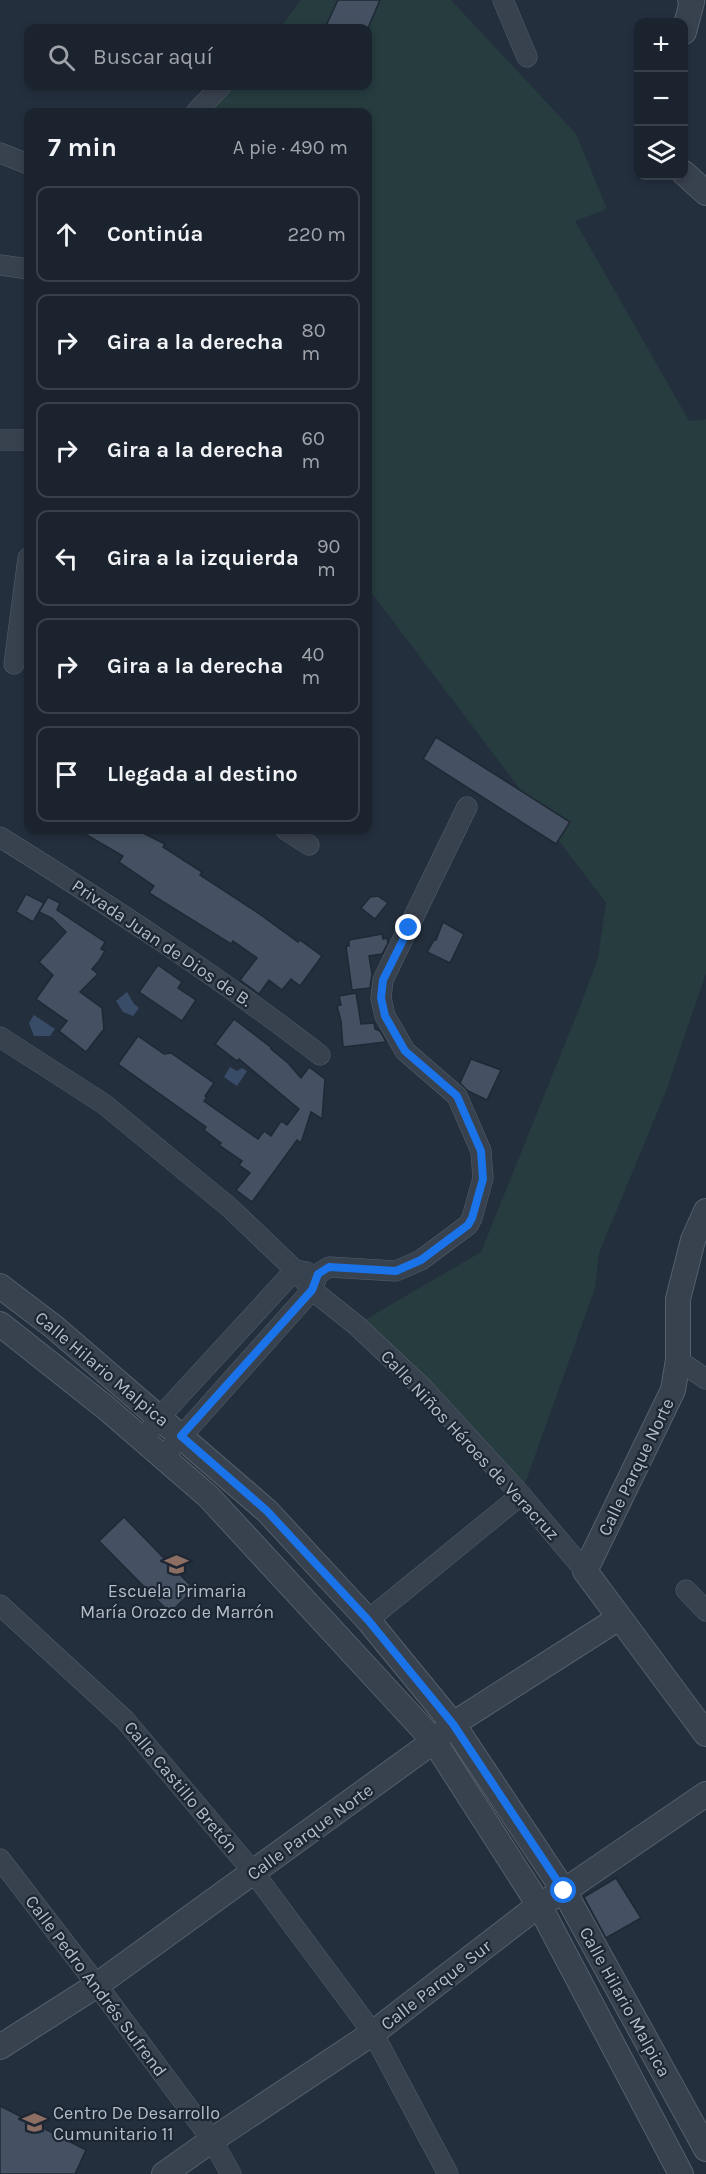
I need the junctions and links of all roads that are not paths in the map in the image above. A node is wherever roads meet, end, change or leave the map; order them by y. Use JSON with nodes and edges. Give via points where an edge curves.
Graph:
{"nodes":[{"id":1,"x":503,"y":0,"type":"edge"},
{"id":2,"x":696,"y":5,"type":"edge"},
{"id":3,"x":688,"y":23,"type":"edge"},
{"id":4,"x":527,"y":57,"type":"dead end"},
{"id":5,"x":217,"y":90,"type":"edge"},
{"id":6,"x":200,"y":108,"type":"edge"},
{"id":7,"x":0,"y":153,"type":"edge"},
{"id":8,"x":24,"y":162,"type":"edge"},
{"id":9,"x":688,"y":177,"type":"edge"},
{"id":10,"x":706,"y":193,"type":"edge"},
{"id":11,"x":0,"y":265,"type":"edge"},
{"id":12,"x":24,"y":268,"type":"edge"},
{"id":13,"x":0,"y":440,"type":"edge"},
{"id":14,"x":24,"y":440,"type":"edge"},
{"id":15,"x":24,"y":588,"type":"edge"},
{"id":16,"x":14,"y":664,"type":"edge"},
{"id":17,"x":467,"y":807,"type":"dead end"},
{"id":18,"x":292,"y":834,"type":"edge"},
{"id":19,"x":0,"y":837,"type":"edge"},
{"id":20,"x":309,"y":846,"type":"dead end"},
{"id":21,"x":0,"y":1037,"type":"edge"},
{"id":22,"x":320,"y":1055,"type":"dead end"},
{"id":23,"x":706,"y":1211,"type":"edge"},
{"id":24,"x":699,"y":1237,"type":"edge"},
{"id":25,"x":295,"y":1270,"type":"junction"},
{"id":26,"x":315,"y":1282,"type":"junction"},
{"id":27,"x":0,"y":1286,"type":"edge"},
{"id":28,"x":0,"y":1324,"type":"edge"},
{"id":29,"x":678,"y":1360,"type":"junction"},
{"id":30,"x":706,"y":1379,"type":"edge"},
{"id":31,"x":159,"y":1418,"type":"junction"},
{"id":32,"x":181,"y":1436,"type":"junction"},
{"id":33,"x":143,"y":1440,"type":"junction"},
{"id":34,"x":163,"y":1457,"type":"junction"},
{"id":35,"x":521,"y":1495,"type":"junction"},
{"id":36,"x":585,"y":1571,"type":"junction"},
{"id":37,"x":686,"y":1590,"type":"dead end"},
{"id":38,"x":0,"y":1605,"type":"edge"},
{"id":39,"x":706,"y":1611,"type":"edge"},
{"id":40,"x":619,"y":1618,"type":"junction"},
{"id":41,"x":368,"y":1620,"type":"junction"},
{"id":42,"x":453,"y":1724,"type":"junction"},
{"id":43,"x":706,"y":1734,"type":"edge"},
{"id":44,"x":434,"y":1741,"type":"junction"},
{"id":45,"x":706,"y":1794,"type":"edge"},
{"id":46,"x":0,"y":1859,"type":"edge"},
{"id":47,"x":254,"y":1874,"type":"junction"},
{"id":48,"x":564,"y":1891,"type":"junction"},
{"id":49,"x":539,"y":1905,"type":"junction"},
{"id":50,"x":97,"y":1985,"type":"junction"},
{"id":51,"x":373,"y":2033,"type":"junction"},
{"id":52,"x":0,"y":2047,"type":"edge"},
{"id":53,"x":212,"y":2140,"type":"junction"},
{"id":54,"x":706,"y":2149,"type":"edge"},
{"id":55,"x":164,"y":2174,"type":"edge"},
{"id":56,"x":231,"y":2174,"type":"edge"},
{"id":57,"x":448,"y":2174,"type":"edge"},
{"id":58,"x":681,"y":2174,"type":"edge"}],
"edges":[{"from":1,"to":4,"type":"street"},
{"from":2,"to":3,"type":"street"},
{"from":5,"to":6,"type":"street"},
{"from":7,"to":8,"type":"street"},
{"from":9,"to":10,"type":"street"},
{"from":11,"to":12,"type":"street"},
{"from":13,"to":14,"type":"street"},
{"from":15,"to":16,"type":"street"},
{"from":17,"to":26,"type":"street","via":[[383,980],[381,998],[385,1016],[405,1051],[457,1096],[474,1134],[481,1151],[483,1179],[472,1218],[421,1260],[396,1271],[329,1267]]},
{"from":18,"to":20,"type":"street"},
{"from":19,"to":22,"type":"street","name":"Privada Juan de Dios de B.","via":[[104,902]]},
{"from":21,"to":25,"type":"street","via":[[104,1104],[229,1207]]},
{"from":23,"to":24,"type":"street","name":"Calle Parque Norte"},
{"from":24,"to":29,"type":"street","name":"Calle Parque Norte","via":[[678,1299]]},
{"from":25,"to":26,"type":"street"},
{"from":25,"to":31,"type":"street"},
{"from":26,"to":32,"type":"street"},
{"from":26,"to":35,"type":"street","name":"Calle Niños Héroes de Veracruz","via":[[424,1389]]},
{"from":27,"to":31,"type":"street","name":"Calle Hilario Malpica"},
{"from":28,"to":33,"type":"street","name":"Calle Hilario Malpica"},
{"from":29,"to":30,"type":"street"},
{"from":29,"to":36,"type":"street","name":"Calle Parque Norte","via":[[673,1390]]},
{"from":31,"to":32,"type":"street","name":"Calle Hilario Malpica"},
{"from":31,"to":33,"type":"street"},
{"from":32,"to":34,"type":"street"},
{"from":32,"to":41,"type":"street","name":"Calle Hilario Malpica","via":[[267,1511]]},
{"from":33,"to":34,"type":"street","name":"Calle Hilario Malpica"},
{"from":34,"to":44,"type":"street","name":"Calle Hilario Malpica","via":[[209,1497]]},
{"from":35,"to":36,"type":"street","name":"Calle Niños Héroes de Veracruz"},
{"from":35,"to":41,"type":"street"},
{"from":36,"to":40,"type":"street","name":"Calle Niños Héroes de Veracruz"},
{"from":37,"to":39,"type":"street"},
{"from":38,"to":47,"type":"street","name":"Calle Castillo Bretón","via":[[125,1720]]},
{"from":40,"to":42,"type":"street","name":"Calle Parque Norte"},
{"from":40,"to":43,"type":"street","name":"Calle Niños Héroes de Veracruz"},
{"from":41,"to":42,"type":"street","name":"Calle Hilario Malpica"},
{"from":42,"to":44,"type":"street","name":"Calle Parque Norte"},
{"from":42,"to":48,"type":"street","name":"Calle Hilario Malpica"},
{"from":44,"to":47,"type":"street","name":"Calle Parque Norte"},
{"from":44,"to":49,"type":"street","name":"Calle Hilario Malpica"},
{"from":45,"to":48,"type":"street","name":"Calle Parque Sur"},
{"from":46,"to":50,"type":"street","name":"Calle Pedro Andrés Sufrend"},
{"from":47,"to":50,"type":"street","name":"Calle Parque Norte"},
{"from":47,"to":51,"type":"street","name":"Calle Castillo Bretón"},
{"from":48,"to":49,"type":"street","name":"Calle Parque Sur"},
{"from":48,"to":54,"type":"street","name":"Calle Hilario Malpica"},
{"from":49,"to":51,"type":"street","name":"Calle Parque Sur"},
{"from":49,"to":58,"type":"street","name":"Calle Hilario Malpica"},
{"from":50,"to":52,"type":"street","name":"Calle Parque Norte"},
{"from":50,"to":53,"type":"street","name":"Calle Pedro Andrés Sufrend"},
{"from":51,"to":53,"type":"street","name":"Calle Parque Sur"},
{"from":51,"to":57,"type":"street","name":"Calle Castillo Bretón"},
{"from":53,"to":55,"type":"street","name":"Calle Parque Sur"},
{"from":53,"to":56,"type":"street","name":"Calle Pedro Andrés Sufrend"}]}
